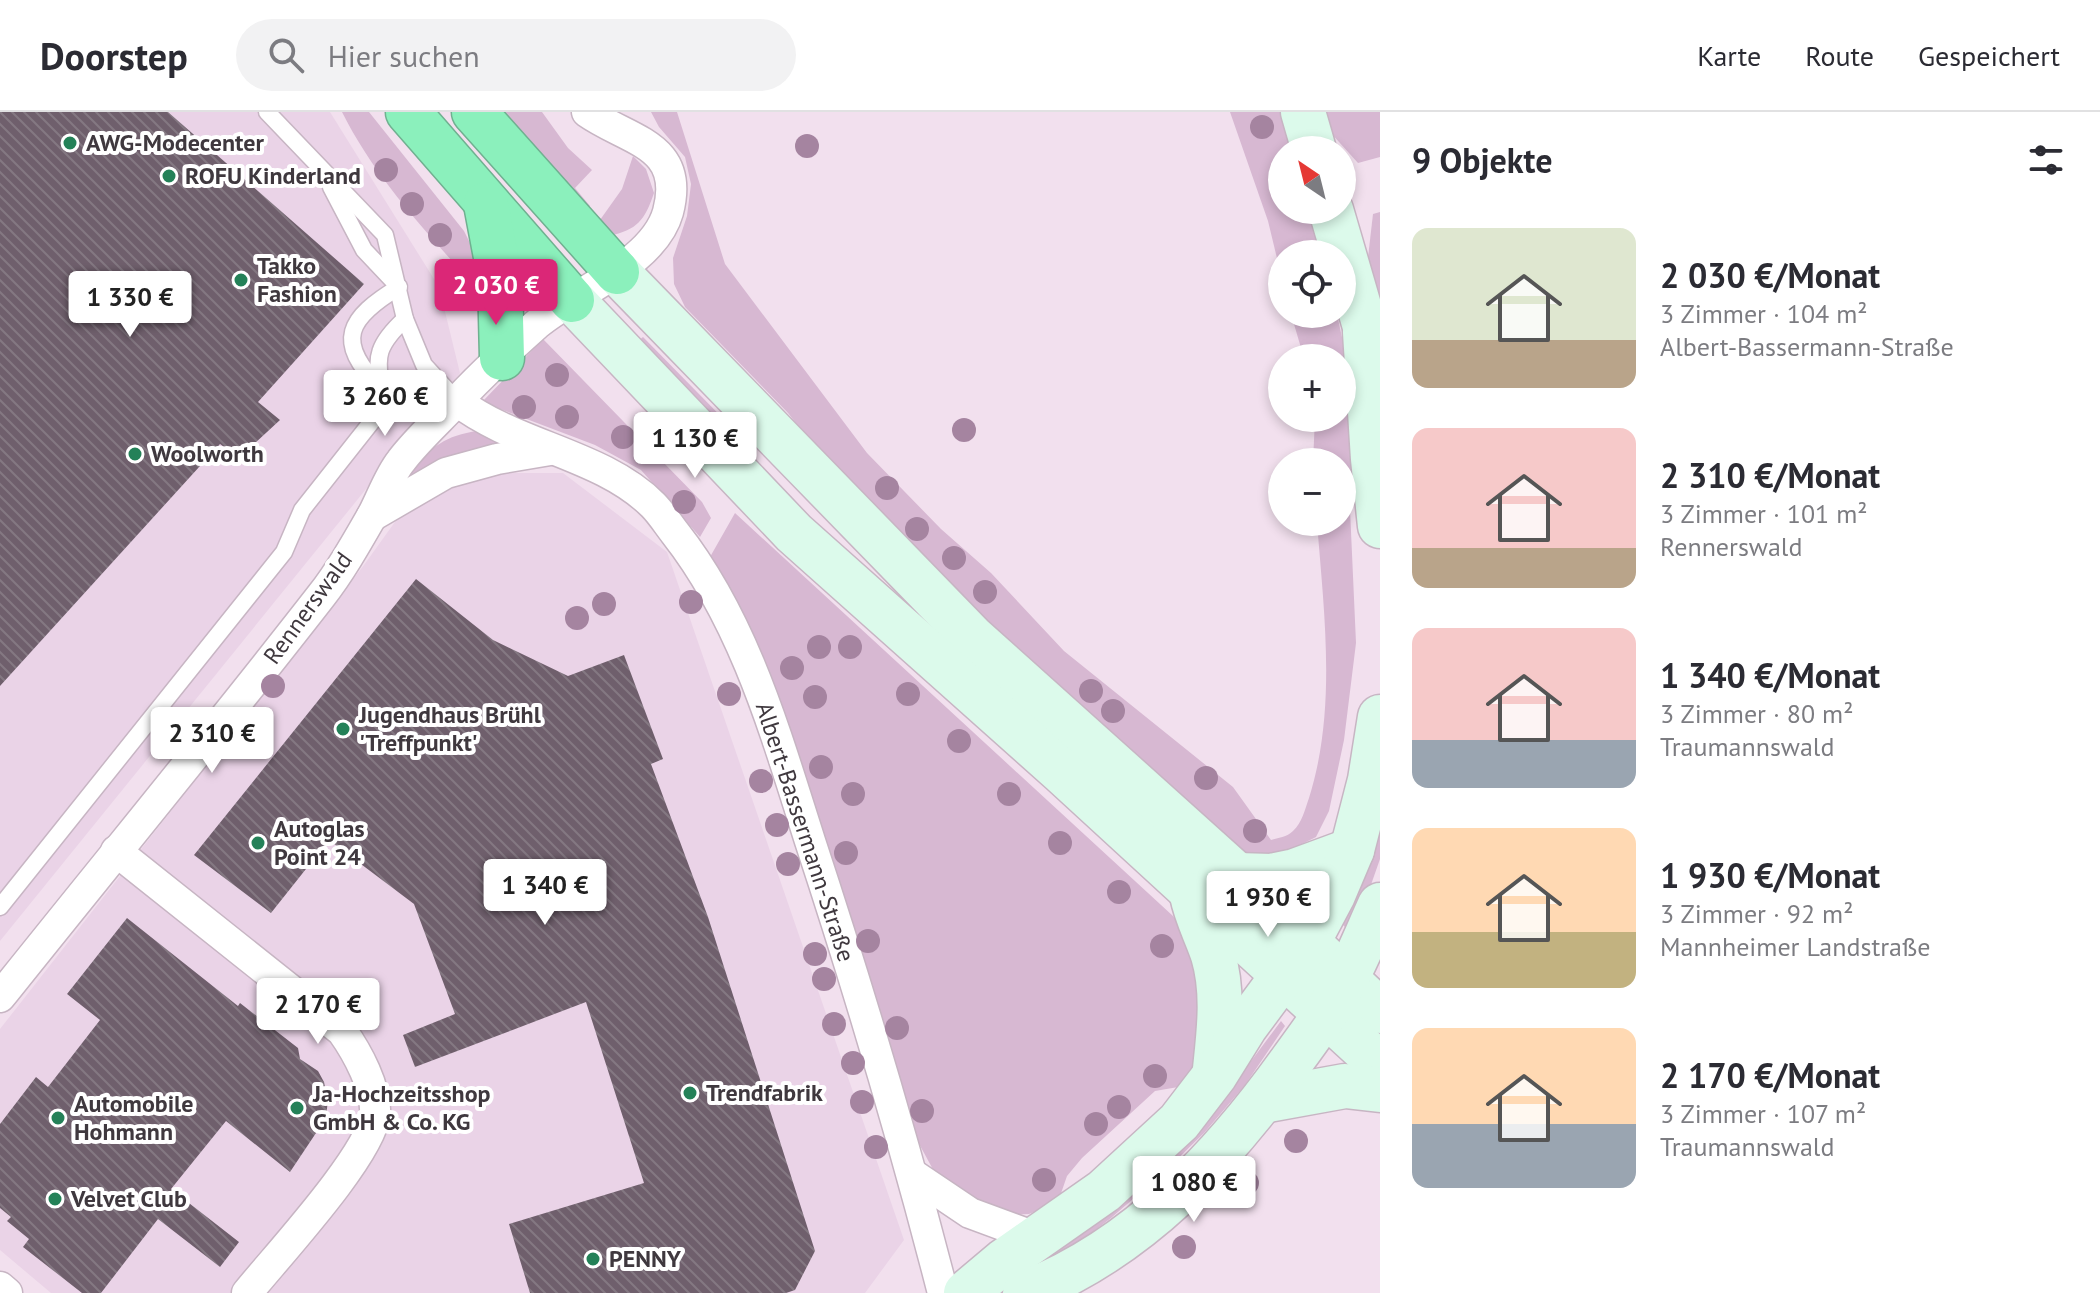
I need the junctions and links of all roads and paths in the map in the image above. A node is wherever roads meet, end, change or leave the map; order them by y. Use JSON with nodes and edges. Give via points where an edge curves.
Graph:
{"nodes":[{"id":1,"x":267,"y":112,"type":"edge"},
{"id":2,"x":408,"y":112,"type":"edge"},
{"id":3,"x":474,"y":112,"type":"edge"},
{"id":4,"x":587,"y":112,"type":"edge"},
{"id":5,"x":1303,"y":112,"type":"edge"},
{"id":6,"x":1310,"y":136,"type":"edge"},
{"id":7,"x":324,"y":173,"type":"junction"},
{"id":8,"x":486,"y":204,"type":"junction"},
{"id":9,"x":1335,"y":224,"type":"edge"},
{"id":10,"x":617,"y":272,"type":"junction"},
{"id":11,"x":399,"y":287,"type":"junction"},
{"id":12,"x":572,"y":300,"type":"junction"},
{"id":13,"x":405,"y":319,"type":"junction"},
{"id":14,"x":1365,"y":332,"type":"junction"},
{"id":15,"x":502,"y":358,"type":"junction"},
{"id":16,"x":1380,"y":378,"type":"edge"},
{"id":17,"x":380,"y":387,"type":"junction"},
{"id":18,"x":457,"y":401,"type":"junction"},
{"id":19,"x":550,"y":450,"type":"junction"},
{"id":20,"x":372,"y":516,"type":"junction"},
{"id":21,"x":1380,"y":526,"type":"edge"},
{"id":22,"x":1380,"y":717,"type":"edge"},
{"id":23,"x":1352,"y":850,"type":"junction"},
{"id":24,"x":116,"y":851,"type":"junction"},
{"id":25,"x":1237,"y":875,"type":"junction"},
{"id":26,"x":1191,"y":892,"type":"junction"},
{"id":27,"x":1380,"y":905,"type":"edge"},
{"id":28,"x":0,"y":907,"type":"edge"},
{"id":29,"x":1296,"y":959,"type":"junction"},
{"id":30,"x":1335,"y":996,"type":"junction"},
{"id":31,"x":0,"y":997,"type":"edge"},
{"id":32,"x":1380,"y":1011,"type":"edge"},
{"id":33,"x":1380,"y":1064,"type":"edge"},
{"id":34,"x":1215,"y":1075,"type":"junction"},
{"id":35,"x":1380,"y":1090,"type":"edge"},
{"id":36,"x":1263,"y":1101,"type":"junction"},
{"id":37,"x":912,"y":1174,"type":"junction"},
{"id":38,"x":1038,"y":1238,"type":"junction"},
{"id":39,"x":0,"y":1287,"type":"edge"},
{"id":40,"x":1048,"y":1288,"type":"edge"},
{"id":41,"x":7,"y":1293,"type":"edge"},
{"id":42,"x":247,"y":1293,"type":"edge"},
{"id":43,"x":943,"y":1293,"type":"edge"},
{"id":44,"x":966,"y":1293,"type":"edge"}],
"edges":[{"from":1,"to":7,"type":"lane"},
{"from":2,"to":8,"type":"highway"},
{"from":3,"to":10,"type":"highway"},
{"from":4,"to":10,"type":"street","name":"Rennerswald","via":[[645,141],[659,154],[669,176],[670,202],[662,228]]},
{"from":5,"to":6,"type":"main road"},
{"from":7,"to":11,"type":"lane","via":[[364,250]]},
{"from":7,"to":11,"type":"lane","via":[[385,235]]},
{"from":8,"to":12,"type":"highway"},
{"from":8,"to":15,"type":"highway","via":[[500,278]]},
{"from":9,"to":14,"type":"main road"},
{"from":10,"to":12,"type":"street","name":"Rennerswald"},
{"from":10,"to":25,"type":"main road","via":[[972,637]]},
{"from":11,"to":13,"type":"lane"},
{"from":11,"to":17,"type":"lane","via":[[367,308],[351,339],[353,355]]},
{"from":12,"to":15,"type":"street","name":"Rennerswald"},
{"from":12,"to":26,"type":"main road","via":[[794,533]]},
{"from":13,"to":17,"type":"lane","via":[[381,347],[376,366]]},
{"from":13,"to":18,"type":"lane","via":[[424,365]]},
{"from":14,"to":16,"type":"main road"},
{"from":14,"to":21,"type":"main road"},
{"from":15,"to":18,"type":"street","name":"Rennerswald"},
{"from":17,"to":28,"type":"lane","via":[[377,415],[302,510],[284,552]]},
{"from":18,"to":19,"type":"street","name":"Albert-Bassermann-Straße"},
{"from":18,"to":20,"type":"street","name":"Rennerswald","via":[[400,462]]},
{"from":19,"to":20,"type":"street","via":[[446,473]]},
{"from":19,"to":37,"type":"street","name":"Albert-Bassermann-Straße","via":[[612,474],[653,504],[694,557],[730,620],[774,731],[832,906]]},
{"from":20,"to":24,"type":"street","name":"Rennerswald","via":[[324,593]]},
{"from":22,"to":23,"type":"main road"},
{"from":23,"to":25,"type":"main road","via":[[1295,871]]},
{"from":23,"to":29,"type":"main road"},
{"from":24,"to":31,"type":"street","name":"Rennerswald"},
{"from":24,"to":42,"type":"street","via":[[342,1031],[369,1080],[375,1115],[366,1141]]},
{"from":25,"to":29,"type":"main road"},
{"from":26,"to":29,"type":"main road"},
{"from":26,"to":34,"type":"main road","via":[[1220,989]]},
{"from":27,"to":30,"type":"main road"},
{"from":29,"to":30,"type":"main road"},
{"from":29,"to":34,"type":"main road"},
{"from":30,"to":32,"type":"main road"},
{"from":30,"to":33,"type":"main road"},
{"from":30,"to":36,"type":"main road"},
{"from":34,"to":38,"type":"main road","via":[[1179,1122],[1104,1191]]},
{"from":35,"to":36,"type":"main road","via":[[1345,1086]]},
{"from":36,"to":40,"type":"main road","via":[[1193,1180],[1132,1233]]},
{"from":37,"to":38,"type":"street","via":[[970,1213]]},
{"from":37,"to":43,"type":"street","name":"Albert-Bassermann-Straße"},
{"from":38,"to":44,"type":"main road"},
{"from":39,"to":41,"type":"street"}]}
